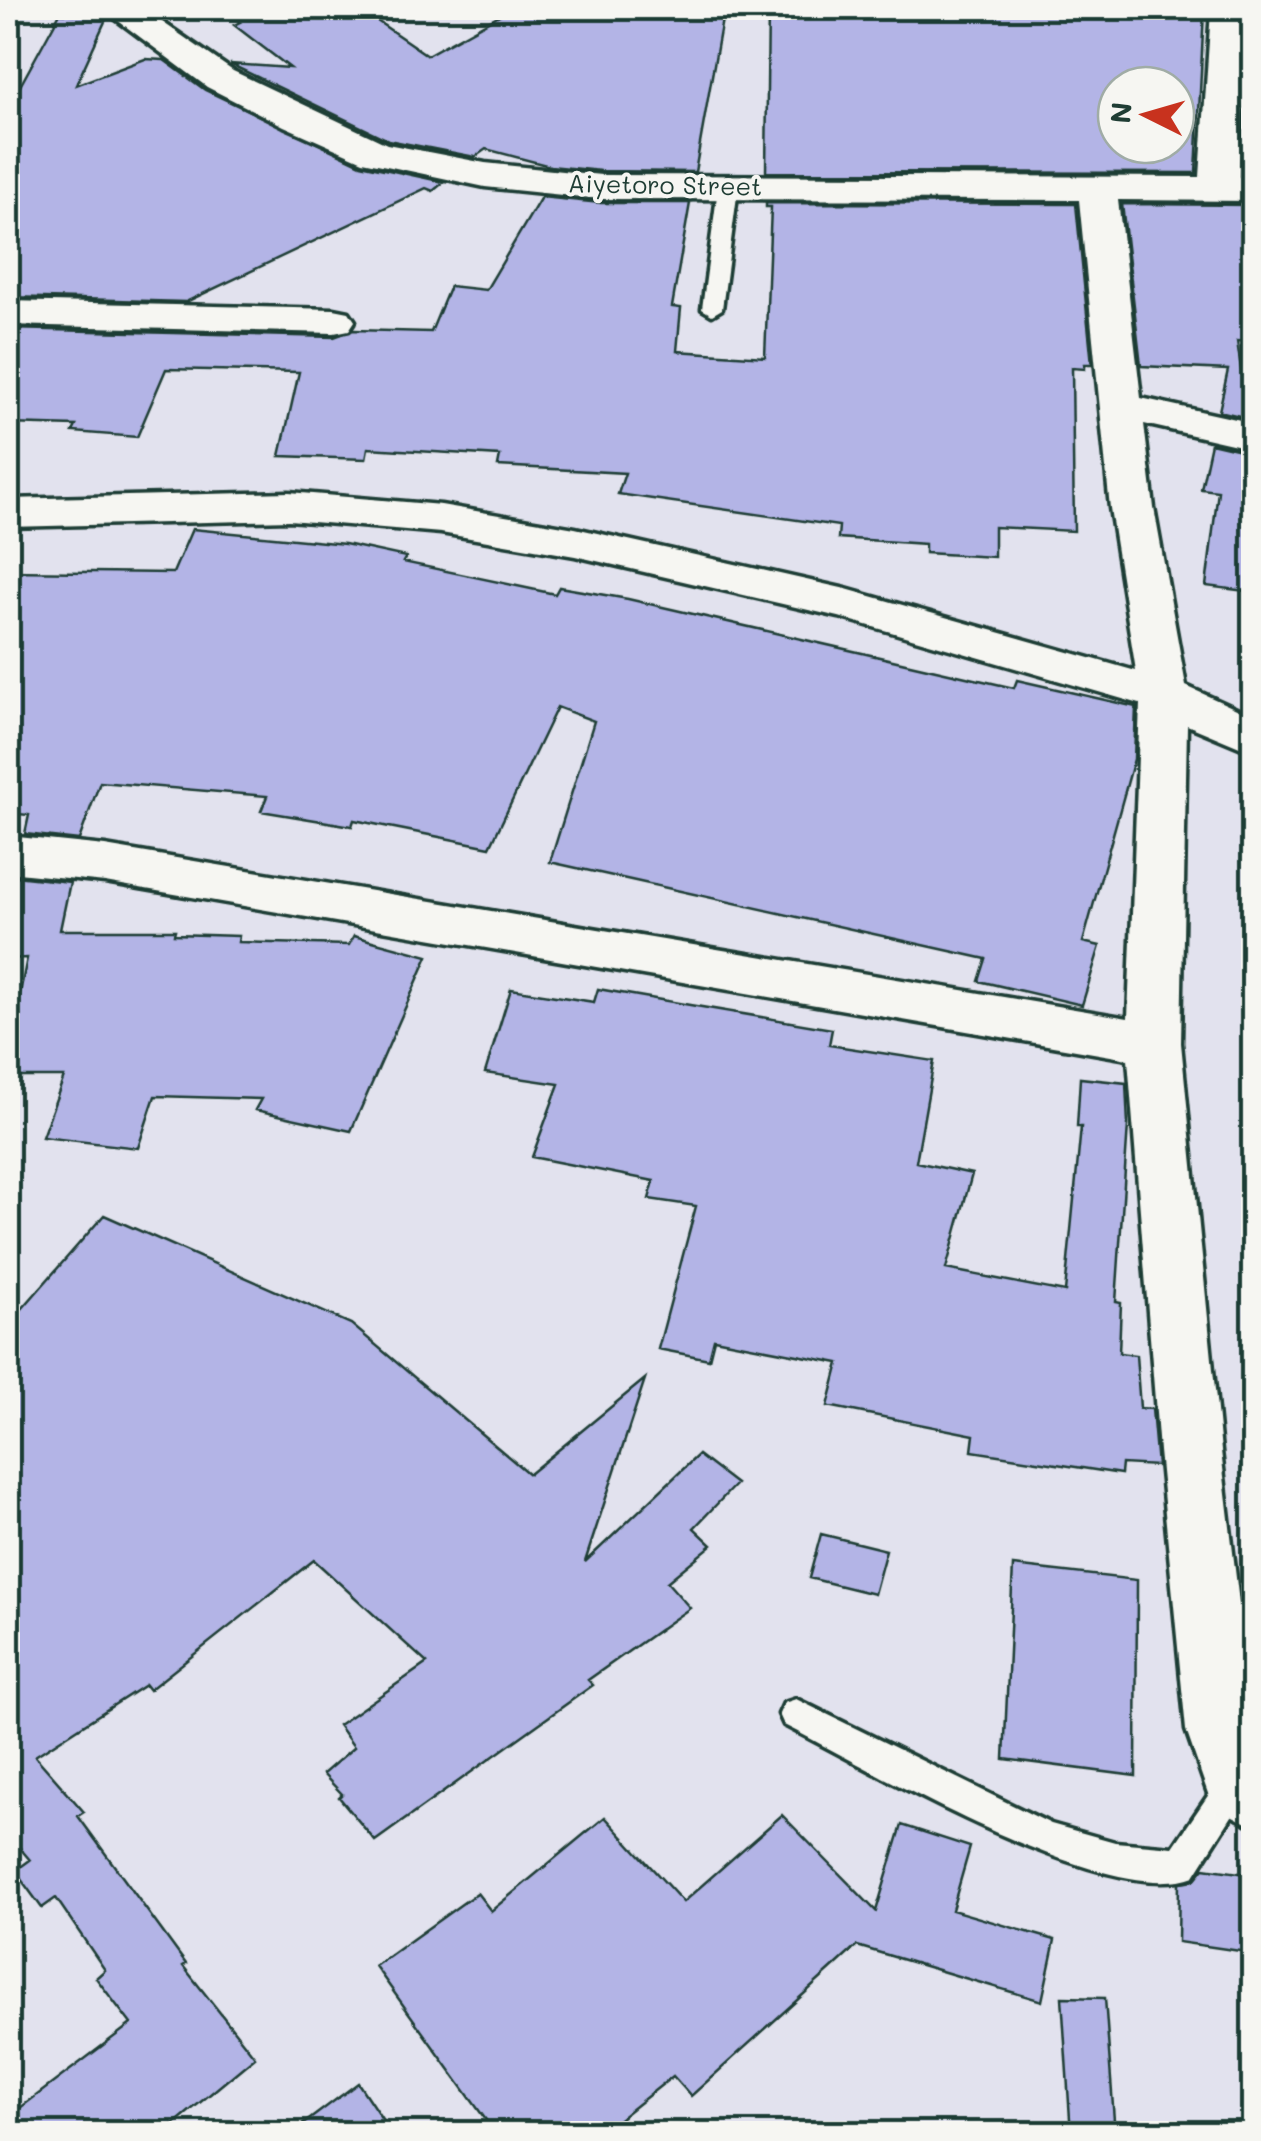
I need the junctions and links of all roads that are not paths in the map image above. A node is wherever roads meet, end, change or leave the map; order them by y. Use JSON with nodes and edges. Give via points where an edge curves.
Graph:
{"nodes":[{"id":1,"x":119,"y":8,"type":"edge"},
{"id":2,"x":1231,"y":10,"type":"edge"},
{"id":3,"x":728,"y":188,"type":"junction"},
{"id":4,"x":1097,"y":188,"type":"junction"},
{"id":5,"x":1236,"y":189,"type":"edge"},
{"id":6,"x":712,"y":309,"type":"dead end"},
{"id":7,"x":8,"y":313,"type":"edge"},
{"id":8,"x":334,"y":321,"type":"dead end"},
{"id":9,"x":1121,"y":406,"type":"junction"},
{"id":10,"x":1254,"y":436,"type":"edge"},
{"id":11,"x":8,"y":513,"type":"edge"},
{"id":12,"x":1164,"y":695,"type":"junction"},
{"id":13,"x":1254,"y":737,"type":"edge"},
{"id":14,"x":8,"y":854,"type":"edge"},
{"id":15,"x":1154,"y":1043,"type":"junction"},
{"id":16,"x":796,"y":1714,"type":"dead end"},
{"id":17,"x":1245,"y":1789,"type":"edge"}],
"edges":[{"from":1,"to":3,"type":"street","name":"Aiyetoro Street","via":[[220,80],[376,152],[485,175],[600,187]]},
{"from":2,"to":5,"type":"street"},
{"from":3,"to":4,"type":"street","name":"Aiyetoro Street"},
{"from":3,"to":6,"type":"lane"},
{"from":4,"to":5,"type":"street","name":"Aiyetoro Street"},
{"from":4,"to":9,"type":"street"},
{"from":7,"to":8,"type":"street"},
{"from":9,"to":10,"type":"street"},
{"from":9,"to":12,"type":"street"},
{"from":11,"to":12,"type":"street","via":[[288,506],[441,519],[575,542],[846,604]]},
{"from":12,"to":13,"type":"street"},
{"from":12,"to":15,"type":"street"},
{"from":14,"to":15,"type":"street","via":[[105,864]]},
{"from":15,"to":17,"type":"street","via":[[1220,1730]]},
{"from":16,"to":17,"type":"lane","via":[[1045,1838],[1115,1859],[1182,1864]]}]}
